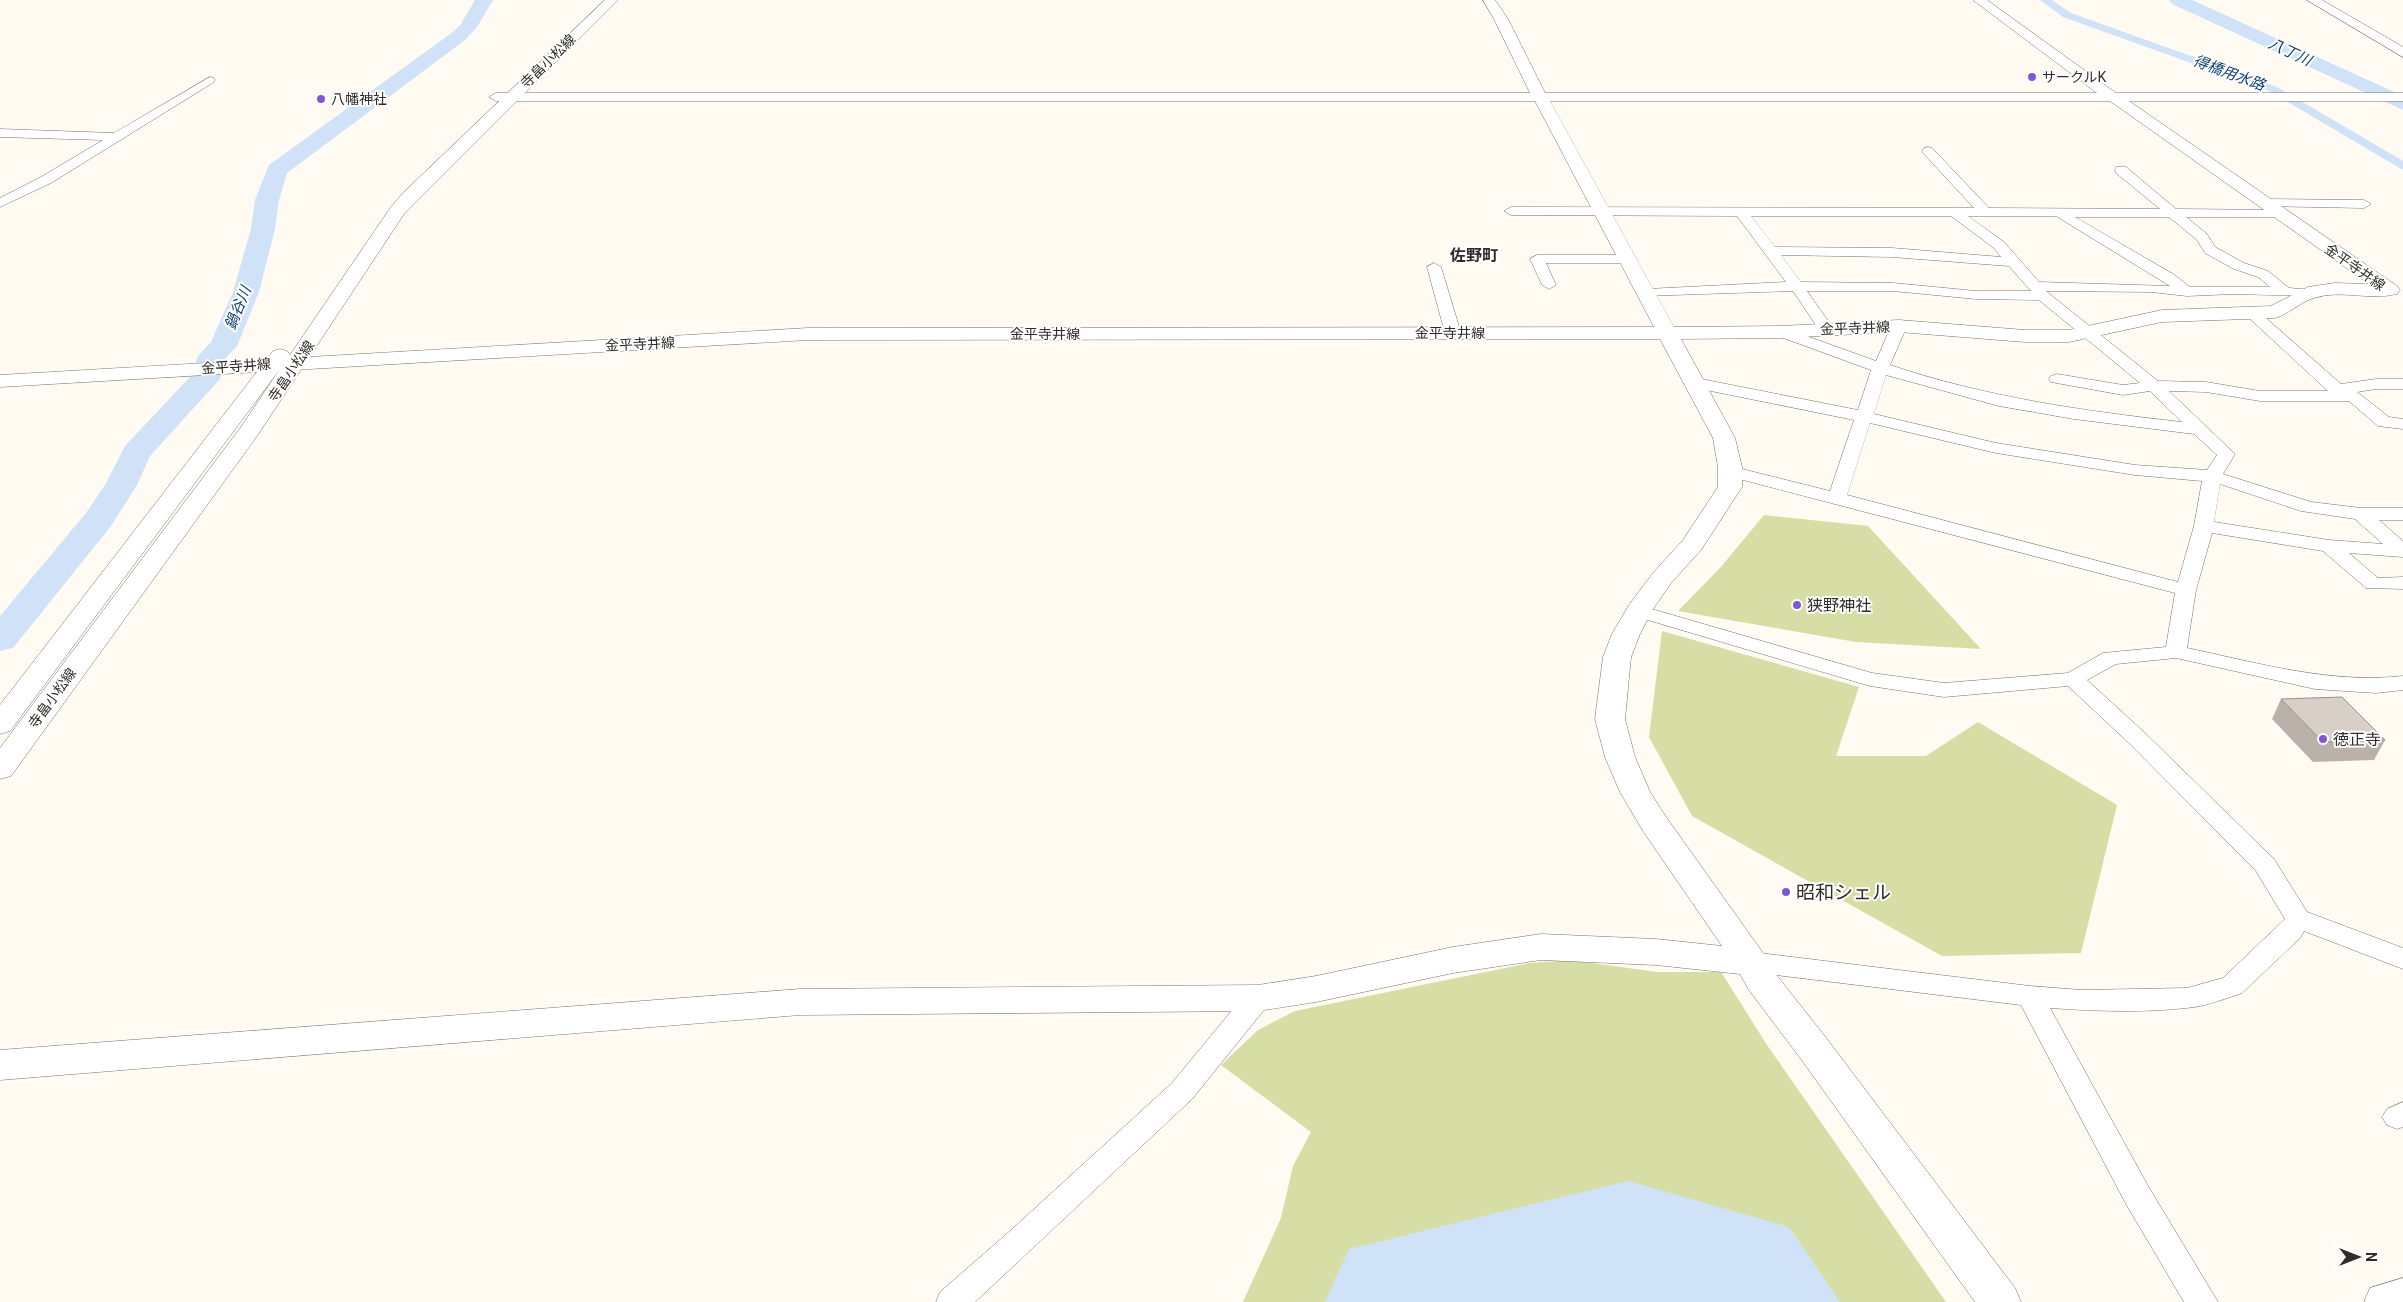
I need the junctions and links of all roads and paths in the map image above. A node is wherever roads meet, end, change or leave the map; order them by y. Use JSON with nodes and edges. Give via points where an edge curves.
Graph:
{"nodes":[{"id":1,"x":598,"y":0,"type":"edge"},
{"id":2,"x":612,"y":0,"type":"edge"},
{"id":3,"x":1489,"y":0,"type":"edge"},
{"id":4,"x":1979,"y":0,"type":"edge"},
{"id":5,"x":2313,"y":0,"type":"edge"},
{"id":6,"x":2403,"y":53,"type":"edge"},
{"id":7,"x":210,"y":80,"type":"dead end"},
{"id":8,"x":504,"y":97,"type":"junction"},
{"id":9,"x":1540,"y":97,"type":"junction"},
{"id":10,"x":2113,"y":97,"type":"junction"},
{"id":11,"x":2398,"y":97,"type":"edge"},
{"id":12,"x":0,"y":133,"type":"edge"},
{"id":13,"x":119,"y":136,"type":"junction"},
{"id":14,"x":1928,"y":151,"type":"dead end"},
{"id":15,"x":2121,"y":170,"type":"dead end"},
{"id":16,"x":0,"y":203,"type":"edge"},
{"id":17,"x":2364,"y":204,"type":"dead end"},
{"id":18,"x":2271,"y":208,"type":"junction"},
{"id":19,"x":1511,"y":212,"type":"dead end"},
{"id":20,"x":1602,"y":212,"type":"junction"},
{"id":21,"x":1742,"y":212,"type":"junction"},
{"id":22,"x":1986,"y":212,"type":"junction"},
{"id":23,"x":2058,"y":212,"type":"junction"},
{"id":24,"x":2175,"y":212,"type":"junction"},
{"id":25,"x":1955,"y":213,"type":"junction"},
{"id":26,"x":1772,"y":251,"type":"junction"},
{"id":27,"x":1628,"y":259,"type":"junction"},
{"id":28,"x":2013,"y":262,"type":"junction"},
{"id":29,"x":1434,"y":267,"type":"dead end"},
{"id":30,"x":1549,"y":285,"type":"dead end"},
{"id":31,"x":1797,"y":286,"type":"junction"},
{"id":32,"x":2039,"y":291,"type":"junction"},
{"id":33,"x":2284,"y":291,"type":"junction"},
{"id":34,"x":2187,"y":292,"type":"junction"},
{"id":35,"x":1647,"y":293,"type":"junction"},
{"id":36,"x":2308,"y":293,"type":"junction"},
{"id":37,"x":2399,"y":294,"type":"edge"},
{"id":38,"x":2253,"y":314,"type":"junction"},
{"id":39,"x":1899,"y":326,"type":"junction"},
{"id":40,"x":1825,"y":328,"type":"junction"},
{"id":41,"x":2088,"y":331,"type":"junction"},
{"id":42,"x":1781,"y":332,"type":"junction"},
{"id":43,"x":1453,"y":333,"type":"junction"},
{"id":44,"x":1668,"y":333,"type":"junction"},
{"id":45,"x":286,"y":363,"type":"junction"},
{"id":46,"x":1880,"y":369,"type":"junction"},
{"id":47,"x":2057,"y":379,"type":"dead end"},
{"id":48,"x":0,"y":380,"type":"edge"},
{"id":49,"x":1696,"y":383,"type":"junction"},
{"id":50,"x":2403,"y":384,"type":"edge"},
{"id":51,"x":2154,"y":386,"type":"junction"},
{"id":52,"x":2345,"y":393,"type":"junction"},
{"id":53,"x":1865,"y":417,"type":"junction"},
{"id":54,"x":2403,"y":424,"type":"edge"},
{"id":55,"x":2200,"y":429,"type":"junction"},
{"id":56,"x":1730,"y":471,"type":"junction"},
{"id":57,"x":2212,"y":476,"type":"junction"},
{"id":58,"x":1837,"y":498,"type":"junction"},
{"id":59,"x":2361,"y":514,"type":"junction"},
{"id":60,"x":2403,"y":514,"type":"edge"},
{"id":61,"x":2204,"y":526,"type":"junction"},
{"id":62,"x":2329,"y":546,"type":"junction"},
{"id":63,"x":2403,"y":551,"type":"edge"},
{"id":64,"x":2403,"y":583,"type":"edge"},
{"id":65,"x":2186,"y":590,"type":"junction"},
{"id":66,"x":1638,"y":611,"type":"junction"},
{"id":67,"x":2176,"y":652,"type":"junction"},
{"id":68,"x":2073,"y":679,"type":"junction"},
{"id":69,"x":2403,"y":682,"type":"edge"},
{"id":70,"x":0,"y":724,"type":"edge"},
{"id":71,"x":0,"y":770,"type":"edge"},
{"id":72,"x":2298,"y":919,"type":"junction"},
{"id":73,"x":2403,"y":959,"type":"edge"},
{"id":74,"x":1752,"y":962,"type":"junction"},
{"id":75,"x":2030,"y":996,"type":"junction"},
{"id":76,"x":1258,"y":998,"type":"junction"},
{"id":77,"x":0,"y":1065,"type":"edge"},
{"id":78,"x":2403,"y":1297,"type":"edge"},
{"id":79,"x":952,"y":1302,"type":"edge"},
{"id":80,"x":2000,"y":1302,"type":"edge"},
{"id":81,"x":2202,"y":1302,"type":"edge"},
{"id":82,"x":2385,"y":1302,"type":"edge"}],
"edges":[{"from":1,"to":8,"type":"main road","name":"寺畠小松線"},
{"from":2,"to":8,"type":"main road","name":"寺畠小松線"},
{"from":3,"to":9,"type":"main road","via":[[1502,19]]},
{"from":4,"to":10,"type":"main road","name":"金平寺井線"},
{"from":5,"to":6,"type":"main road"},
{"from":7,"to":13,"type":"street"},
{"from":8,"to":9,"type":"main road"},
{"from":8,"to":45,"type":"main road","name":"寺畠小松線","via":[[446,142],[380,211],[351,249]]},
{"from":9,"to":10,"type":"main road"},
{"from":9,"to":20,"type":"main road"},
{"from":10,"to":11,"type":"main road"},
{"from":10,"to":18,"type":"main road","name":"金平寺井線"},
{"from":12,"to":13,"type":"street"},
{"from":13,"to":16,"type":"street","via":[[46,180]]},
{"from":14,"to":22,"type":"street"},
{"from":15,"to":24,"type":"street"},
{"from":17,"to":18,"type":"street"},
{"from":18,"to":24,"type":"street"},
{"from":18,"to":37,"type":"main road","name":"金平寺井線"},
{"from":19,"to":20,"type":"street"},
{"from":20,"to":21,"type":"street"},
{"from":20,"to":27,"type":"main road"},
{"from":21,"to":25,"type":"street"},
{"from":21,"to":26,"type":"street"},
{"from":22,"to":23,"type":"street"},
{"from":22,"to":25,"type":"street"},
{"from":23,"to":24,"type":"street"},
{"from":23,"to":34,"type":"street","via":[[2168,276]]},
{"from":24,"to":33,"type":"street","via":[[2202,236],[2210,250],[2239,266],[2263,274]]},
{"from":25,"to":28,"type":"street","via":[[1999,246]]},
{"from":26,"to":28,"type":"street","via":[[1942,254]]},
{"from":26,"to":31,"type":"street"},
{"from":27,"to":30,"type":"street","via":[[1537,259]]},
{"from":27,"to":35,"type":"main road"},
{"from":28,"to":32,"type":"street"},
{"from":29,"to":43,"type":"street"},
{"from":31,"to":32,"type":"street","via":[[1894,287],[1976,295]]},
{"from":31,"to":35,"type":"street"},
{"from":31,"to":40,"type":"street"},
{"from":32,"to":34,"type":"street","via":[[2151,288]]},
{"from":32,"to":41,"type":"street"},
{"from":33,"to":34,"type":"street"},
{"from":33,"to":36,"type":"street"},
{"from":35,"to":44,"type":"main road"},
{"from":36,"to":37,"type":"main road","name":"金平寺井線","via":[[2335,289]]},
{"from":36,"to":38,"type":"main road","name":"金平寺井線","via":[[2275,312]]},
{"from":38,"to":41,"type":"main road","name":"金平寺井線","via":[[2162,316]]},
{"from":38,"to":52,"type":"street"},
{"from":39,"to":40,"type":"main road","name":"金平寺井線"},
{"from":39,"to":41,"type":"main road","name":"金平寺井線","via":[[2026,336],[2069,336]]},
{"from":39,"to":46,"type":"street"},
{"from":40,"to":42,"type":"main road","name":"金平寺井線"},
{"from":41,"to":51,"type":"street"},
{"from":42,"to":44,"type":"main road","name":"金平寺井線"},
{"from":42,"to":46,"type":"street"},
{"from":43,"to":44,"type":"main road","name":"金平寺井線"},
{"from":43,"to":45,"type":"main road","name":"金平寺井線","via":[[808,334]]},
{"from":44,"to":49,"type":"main road"},
{"from":45,"to":48,"type":"main road","name":"金平寺井線"},
{"from":45,"to":70,"type":"main road","name":"寺畠小松線"},
{"from":45,"to":71,"type":"main road","name":"寺畠小松線","via":[[249,431]]},
{"from":46,"to":53,"type":"street"},
{"from":46,"to":55,"type":"street","via":[[1999,401]]},
{"from":47,"to":51,"type":"street","via":[[2123,390]]},
{"from":49,"to":53,"type":"street"},
{"from":49,"to":56,"type":"main road","via":[[1724,438]]},
{"from":50,"to":52,"type":"street","via":[[2376,384]]},
{"from":51,"to":52,"type":"street","via":[[2206,386],[2260,396]]},
{"from":51,"to":55,"type":"street"},
{"from":52,"to":54,"type":"street","via":[[2384,422]]},
{"from":53,"to":57,"type":"street","via":[[1996,448],[2136,470]]},
{"from":53,"to":58,"type":"street"},
{"from":55,"to":57,"type":"street","via":[[2226,454]]},
{"from":56,"to":58,"type":"street"},
{"from":56,"to":66,"type":"main road","via":[[1730,487],[1722,501],[1692,545]]},
{"from":57,"to":59,"type":"street","via":[[2308,506]]},
{"from":57,"to":61,"type":"street"},
{"from":58,"to":65,"type":"street"},
{"from":59,"to":60,"type":"street"},
{"from":59,"to":63,"type":"street"},
{"from":61,"to":62,"type":"street"},
{"from":61,"to":65,"type":"street"},
{"from":62,"to":63,"type":"street"},
{"from":62,"to":64,"type":"street","via":[[2373,584]]},
{"from":65,"to":67,"type":"street"},
{"from":66,"to":68,"type":"street","via":[[1870,680],[1944,690]]},
{"from":66,"to":74,"type":"main road","via":[[1617,657],[1612,690],[1610,719],[1620,757],[1634,792],[1654,824]]},
{"from":67,"to":68,"type":"street","via":[[2111,658]]},
{"from":67,"to":69,"type":"street","via":[[2315,682],[2376,686]]},
{"from":68,"to":72,"type":"street","via":[[2138,738],[2265,865]]},
{"from":72,"to":73,"type":"street"},
{"from":72,"to":75,"type":"street","via":[[2291,931],[2232,986],[2188,998],[2082,1000]]},
{"from":74,"to":75,"type":"street"},
{"from":74,"to":76,"type":"main road","via":[[1656,952],[1541,947],[1453,960]]},
{"from":74,"to":80,"type":"main road","via":[[1762,981]]},
{"from":75,"to":81,"type":"street","via":[[2137,1195]]},
{"from":76,"to":77,"type":"main road","via":[[800,1002]]},
{"from":76,"to":79,"type":"street","via":[[1182,1091],[1022,1242]]},
{"from":78,"to":82,"type":"main road"}]}
